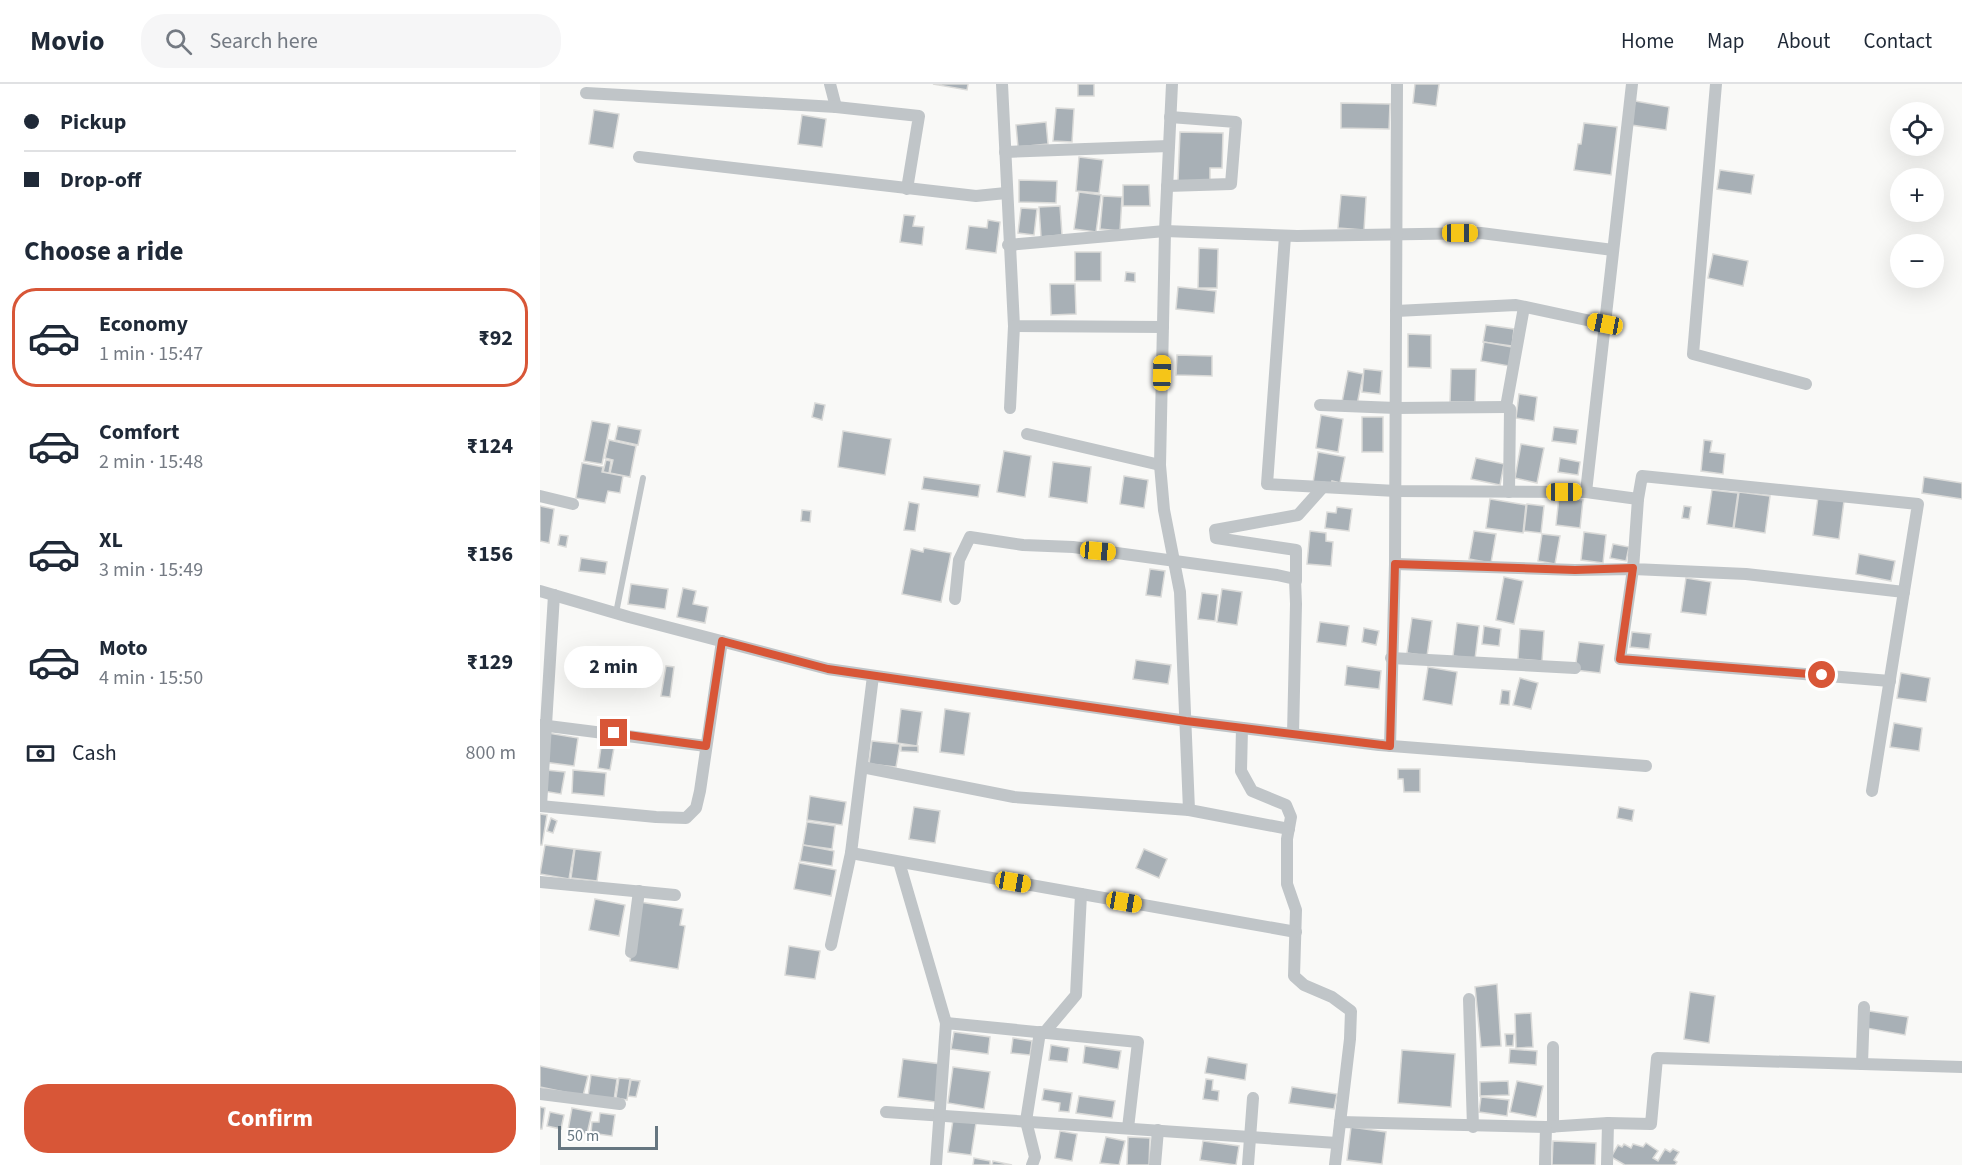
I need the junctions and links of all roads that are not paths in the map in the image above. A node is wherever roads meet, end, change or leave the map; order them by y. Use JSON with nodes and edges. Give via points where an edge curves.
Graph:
{"nodes":[{"id":1,"x":830,"y":84,"type":"edge"},
{"id":2,"x":1002,"y":84,"type":"edge"},
{"id":3,"x":1172,"y":84,"type":"edge"},
{"id":4,"x":1397,"y":84,"type":"edge"},
{"id":5,"x":1632,"y":84,"type":"edge"},
{"id":6,"x":1716,"y":84,"type":"edge"},
{"id":7,"x":586,"y":93,"type":"dead end"},
{"id":8,"x":836,"y":107,"type":"junction"},
{"id":9,"x":1170,"y":117,"type":"junction"},
{"id":10,"x":1169,"y":146,"type":"junction"},
{"id":11,"x":1005,"y":152,"type":"junction"},
{"id":12,"x":639,"y":158,"type":"dead end"},
{"id":13,"x":1167,"y":186,"type":"junction"},
{"id":14,"x":908,"y":189,"type":"junction"},
{"id":15,"x":1006,"y":193,"type":"junction"},
{"id":16,"x":1166,"y":231,"type":"junction"},
{"id":17,"x":1396,"y":233,"type":"junction"},
{"id":18,"x":1285,"y":236,"type":"junction"},
{"id":19,"x":1008,"y":245,"type":"junction"},
{"id":20,"x":1613,"y":250,"type":"junction"},
{"id":21,"x":1524,"y":307,"type":"junction"},
{"id":22,"x":1396,"y":311,"type":"junction"},
{"id":23,"x":1605,"y":324,"type":"junction"},
{"id":24,"x":1014,"y":326,"type":"junction"},
{"id":25,"x":1163,"y":327,"type":"junction"},
{"id":26,"x":1806,"y":384,"type":"dead end"},
{"id":27,"x":1320,"y":405,"type":"dead end"},
{"id":28,"x":1506,"y":407,"type":"junction"},
{"id":29,"x":1010,"y":408,"type":"dead end"},
{"id":30,"x":1396,"y":408,"type":"junction"},
{"id":31,"x":1027,"y":434,"type":"dead end"},
{"id":32,"x":1160,"y":465,"type":"junction"},
{"id":33,"x":643,"y":478,"type":"dead end"},
{"id":34,"x":1323,"y":487,"type":"junction"},
{"id":35,"x":1396,"y":491,"type":"junction"},
{"id":36,"x":1509,"y":492,"type":"junction"},
{"id":37,"x":1586,"y":492,"type":"junction"},
{"id":38,"x":540,"y":496,"type":"edge"},
{"id":39,"x":1638,"y":499,"type":"junction"},
{"id":40,"x":573,"y":504,"type":"dead end"},
{"id":41,"x":1174,"y":560,"type":"junction"},
{"id":42,"x":1395,"y":564,"type":"junction"},
{"id":43,"x":1633,"y":568,"type":"junction"},
{"id":44,"x":1296,"y":581,"type":"junction"},
{"id":45,"x":540,"y":591,"type":"edge"},
{"id":46,"x":1904,"y":592,"type":"junction"},
{"id":47,"x":554,"y":595,"type":"junction"},
{"id":48,"x":954,"y":598,"type":"dead end"},
{"id":49,"x":616,"y":613,"type":"junction"},
{"id":50,"x":722,"y":641,"type":"junction"},
{"id":51,"x":1391,"y":658,"type":"junction"},
{"id":52,"x":1575,"y":668,"type":"dead end"},
{"id":53,"x":873,"y":676,"type":"junction"},
{"id":54,"x":1890,"y":681,"type":"junction"},
{"id":55,"x":1186,"y":721,"type":"junction"},
{"id":56,"x":542,"y":725,"type":"edge"},
{"id":57,"x":1242,"y":728,"type":"junction"},
{"id":58,"x":1293,"y":734,"type":"junction"},
{"id":59,"x":706,"y":746,"type":"junction"},
{"id":60,"x":1390,"y":746,"type":"junction"},
{"id":61,"x":1646,"y":766,"type":"dead end"},
{"id":62,"x":861,"y":767,"type":"junction"},
{"id":63,"x":1872,"y":791,"type":"dead end"},
{"id":64,"x":541,"y":806,"type":"edge"},
{"id":65,"x":1189,"y":810,"type":"junction"},
{"id":66,"x":1289,"y":828,"type":"junction"},
{"id":67,"x":851,"y":853,"type":"junction"},
{"id":68,"x":899,"y":862,"type":"junction"},
{"id":69,"x":540,"y":882,"type":"edge"},
{"id":70,"x":639,"y":891,"type":"junction"},
{"id":71,"x":1081,"y":894,"type":"junction"},
{"id":72,"x":675,"y":895,"type":"dead end"},
{"id":73,"x":1296,"y":932,"type":"junction"},
{"id":74,"x":831,"y":945,"type":"dead end"},
{"id":75,"x":631,"y":952,"type":"dead end"},
{"id":76,"x":1469,"y":999,"type":"dead end"},
{"id":77,"x":1864,"y":1007,"type":"dead end"},
{"id":78,"x":946,"y":1023,"type":"junction"},
{"id":79,"x":1042,"y":1032,"type":"junction"},
{"id":80,"x":1553,"y":1047,"type":"dead end"},
{"id":81,"x":1862,"y":1064,"type":"junction"},
{"id":82,"x":1962,"y":1067,"type":"edge"},
{"id":83,"x":540,"y":1094,"type":"edge"},
{"id":84,"x":1253,"y":1098,"type":"dead end"},
{"id":85,"x":620,"y":1104,"type":"dead end"},
{"id":86,"x":886,"y":1112,"type":"dead end"},
{"id":87,"x":940,"y":1115,"type":"junction"},
{"id":88,"x":1026,"y":1121,"type":"junction"},
{"id":89,"x":1340,"y":1122,"type":"junction"},
{"id":90,"x":1608,"y":1123,"type":"junction"},
{"id":91,"x":1473,"y":1127,"type":"junction"},
{"id":92,"x":1550,"y":1127,"type":"junction"},
{"id":93,"x":1128,"y":1128,"type":"junction"},
{"id":94,"x":1158,"y":1130,"type":"junction"},
{"id":95,"x":1250,"y":1136,"type":"junction"},
{"id":96,"x":1337,"y":1143,"type":"junction"},
{"id":97,"x":936,"y":1165,"type":"edge"},
{"id":98,"x":1032,"y":1165,"type":"edge"},
{"id":99,"x":1155,"y":1165,"type":"edge"},
{"id":100,"x":1248,"y":1165,"type":"edge"},
{"id":101,"x":1335,"y":1165,"type":"edge"},
{"id":102,"x":1545,"y":1165,"type":"edge"},
{"id":103,"x":1607,"y":1165,"type":"edge"}],
"edges":[{"from":1,"to":8,"type":"street"},
{"from":2,"to":11,"type":"street"},
{"from":3,"to":9,"type":"street"},
{"from":4,"to":17,"type":"street"},
{"from":5,"to":20,"type":"street"},
{"from":6,"to":26,"type":"street","via":[[1693,354]]},
{"from":7,"to":8,"type":"street"},
{"from":8,"to":14,"type":"street","via":[[918,116]]},
{"from":9,"to":10,"type":"street"},
{"from":9,"to":13,"type":"street","via":[[1236,122],[1231,184]]},
{"from":10,"to":11,"type":"street"},
{"from":10,"to":13,"type":"street"},
{"from":11,"to":15,"type":"street"},
{"from":12,"to":14,"type":"street"},
{"from":13,"to":16,"type":"street"},
{"from":14,"to":15,"type":"street","via":[[976,196]]},
{"from":15,"to":19,"type":"street"},
{"from":16,"to":18,"type":"street"},
{"from":16,"to":19,"type":"street"},
{"from":16,"to":25,"type":"street"},
{"from":17,"to":18,"type":"street"},
{"from":17,"to":20,"type":"street","via":[[1481,233]]},
{"from":17,"to":22,"type":"street"},
{"from":18,"to":34,"type":"street","via":[[1267,484]]},
{"from":19,"to":24,"type":"street"},
{"from":20,"to":23,"type":"street"},
{"from":21,"to":22,"type":"street"},
{"from":21,"to":23,"type":"street"},
{"from":21,"to":28,"type":"street"},
{"from":22,"to":30,"type":"street"},
{"from":23,"to":37,"type":"street"},
{"from":24,"to":25,"type":"street"},
{"from":24,"to":29,"type":"street"},
{"from":25,"to":32,"type":"street"},
{"from":27,"to":30,"type":"street"},
{"from":28,"to":30,"type":"street"},
{"from":28,"to":36,"type":"street","via":[[1510,409]]},
{"from":30,"to":35,"type":"street"},
{"from":31,"to":32,"type":"street"},
{"from":32,"to":41,"type":"street"},
{"from":33,"to":49,"type":"lane"},
{"from":34,"to":35,"type":"street"},
{"from":34,"to":44,"type":"street","via":[[1298,515],[1215,530],[1216,538],[1296,550]]},
{"from":35,"to":36,"type":"street"},
{"from":35,"to":42,"type":"street"},
{"from":36,"to":37,"type":"street"},
{"from":37,"to":39,"type":"street"},
{"from":38,"to":40,"type":"street"},
{"from":39,"to":43,"type":"street"},
{"from":39,"to":46,"type":"street","via":[[1642,476],[1918,504]]},
{"from":41,"to":44,"type":"street","via":[[1276,574]]},
{"from":41,"to":48,"type":"street","via":[[970,537],[959,560]]},
{"from":41,"to":55,"type":"street","via":[[1180,592]]},
{"from":42,"to":43,"type":"street"},
{"from":42,"to":51,"type":"street"},
{"from":43,"to":46,"type":"street","via":[[1746,574]]},
{"from":43,"to":54,"type":"street","via":[[1620,659]]},
{"from":44,"to":58,"type":"street"},
{"from":45,"to":47,"type":"street"},
{"from":46,"to":54,"type":"street"},
{"from":47,"to":49,"type":"street"},
{"from":47,"to":56,"type":"street"},
{"from":49,"to":50,"type":"street"},
{"from":50,"to":53,"type":"street","via":[[828,669]]},
{"from":50,"to":59,"type":"street"},
{"from":51,"to":52,"type":"street"},
{"from":51,"to":60,"type":"street"},
{"from":53,"to":55,"type":"street"},
{"from":53,"to":62,"type":"street"},
{"from":54,"to":63,"type":"street"},
{"from":55,"to":57,"type":"street"},
{"from":55,"to":65,"type":"street"},
{"from":56,"to":59,"type":"street"},
{"from":56,"to":64,"type":"street"},
{"from":57,"to":58,"type":"street"},
{"from":57,"to":66,"type":"street","via":[[1241,771],[1252,790],[1286,805],[1291,817]]},
{"from":58,"to":60,"type":"street"},
{"from":59,"to":64,"type":"street","via":[[696,808],[686,818]]},
{"from":60,"to":61,"type":"street"},
{"from":62,"to":65,"type":"street","via":[[1014,797]]},
{"from":62,"to":67,"type":"street"},
{"from":65,"to":66,"type":"street"},
{"from":66,"to":73,"type":"street","via":[[1287,884],[1296,910]]},
{"from":67,"to":68,"type":"street"},
{"from":67,"to":74,"type":"street"},
{"from":68,"to":71,"type":"street"},
{"from":68,"to":78,"type":"street"},
{"from":69,"to":70,"type":"street"},
{"from":70,"to":72,"type":"street"},
{"from":70,"to":75,"type":"street"},
{"from":71,"to":73,"type":"street"},
{"from":71,"to":79,"type":"street","via":[[1076,995]]},
{"from":73,"to":89,"type":"street","via":[[1294,976],[1351,1011]]},
{"from":76,"to":91,"type":"street"},
{"from":77,"to":81,"type":"street"},
{"from":78,"to":79,"type":"street"},
{"from":78,"to":87,"type":"street"},
{"from":79,"to":88,"type":"street"},
{"from":79,"to":93,"type":"street","via":[[1138,1042]]},
{"from":80,"to":92,"type":"street"},
{"from":81,"to":82,"type":"street"},
{"from":81,"to":90,"type":"street","via":[[1657,1058],[1651,1124]]},
{"from":83,"to":85,"type":"street"},
{"from":84,"to":95,"type":"street"},
{"from":86,"to":87,"type":"street"},
{"from":87,"to":88,"type":"street"},
{"from":87,"to":97,"type":"street"},
{"from":88,"to":93,"type":"street"},
{"from":88,"to":98,"type":"street","via":[[1035,1157]]},
{"from":89,"to":91,"type":"street"},
{"from":89,"to":96,"type":"street"},
{"from":90,"to":92,"type":"street"},
{"from":90,"to":103,"type":"street"},
{"from":91,"to":92,"type":"street"},
{"from":92,"to":102,"type":"street"},
{"from":93,"to":94,"type":"street"},
{"from":94,"to":95,"type":"street"},
{"from":94,"to":99,"type":"street"},
{"from":95,"to":96,"type":"street"},
{"from":95,"to":100,"type":"street"},
{"from":96,"to":101,"type":"street"}]}
